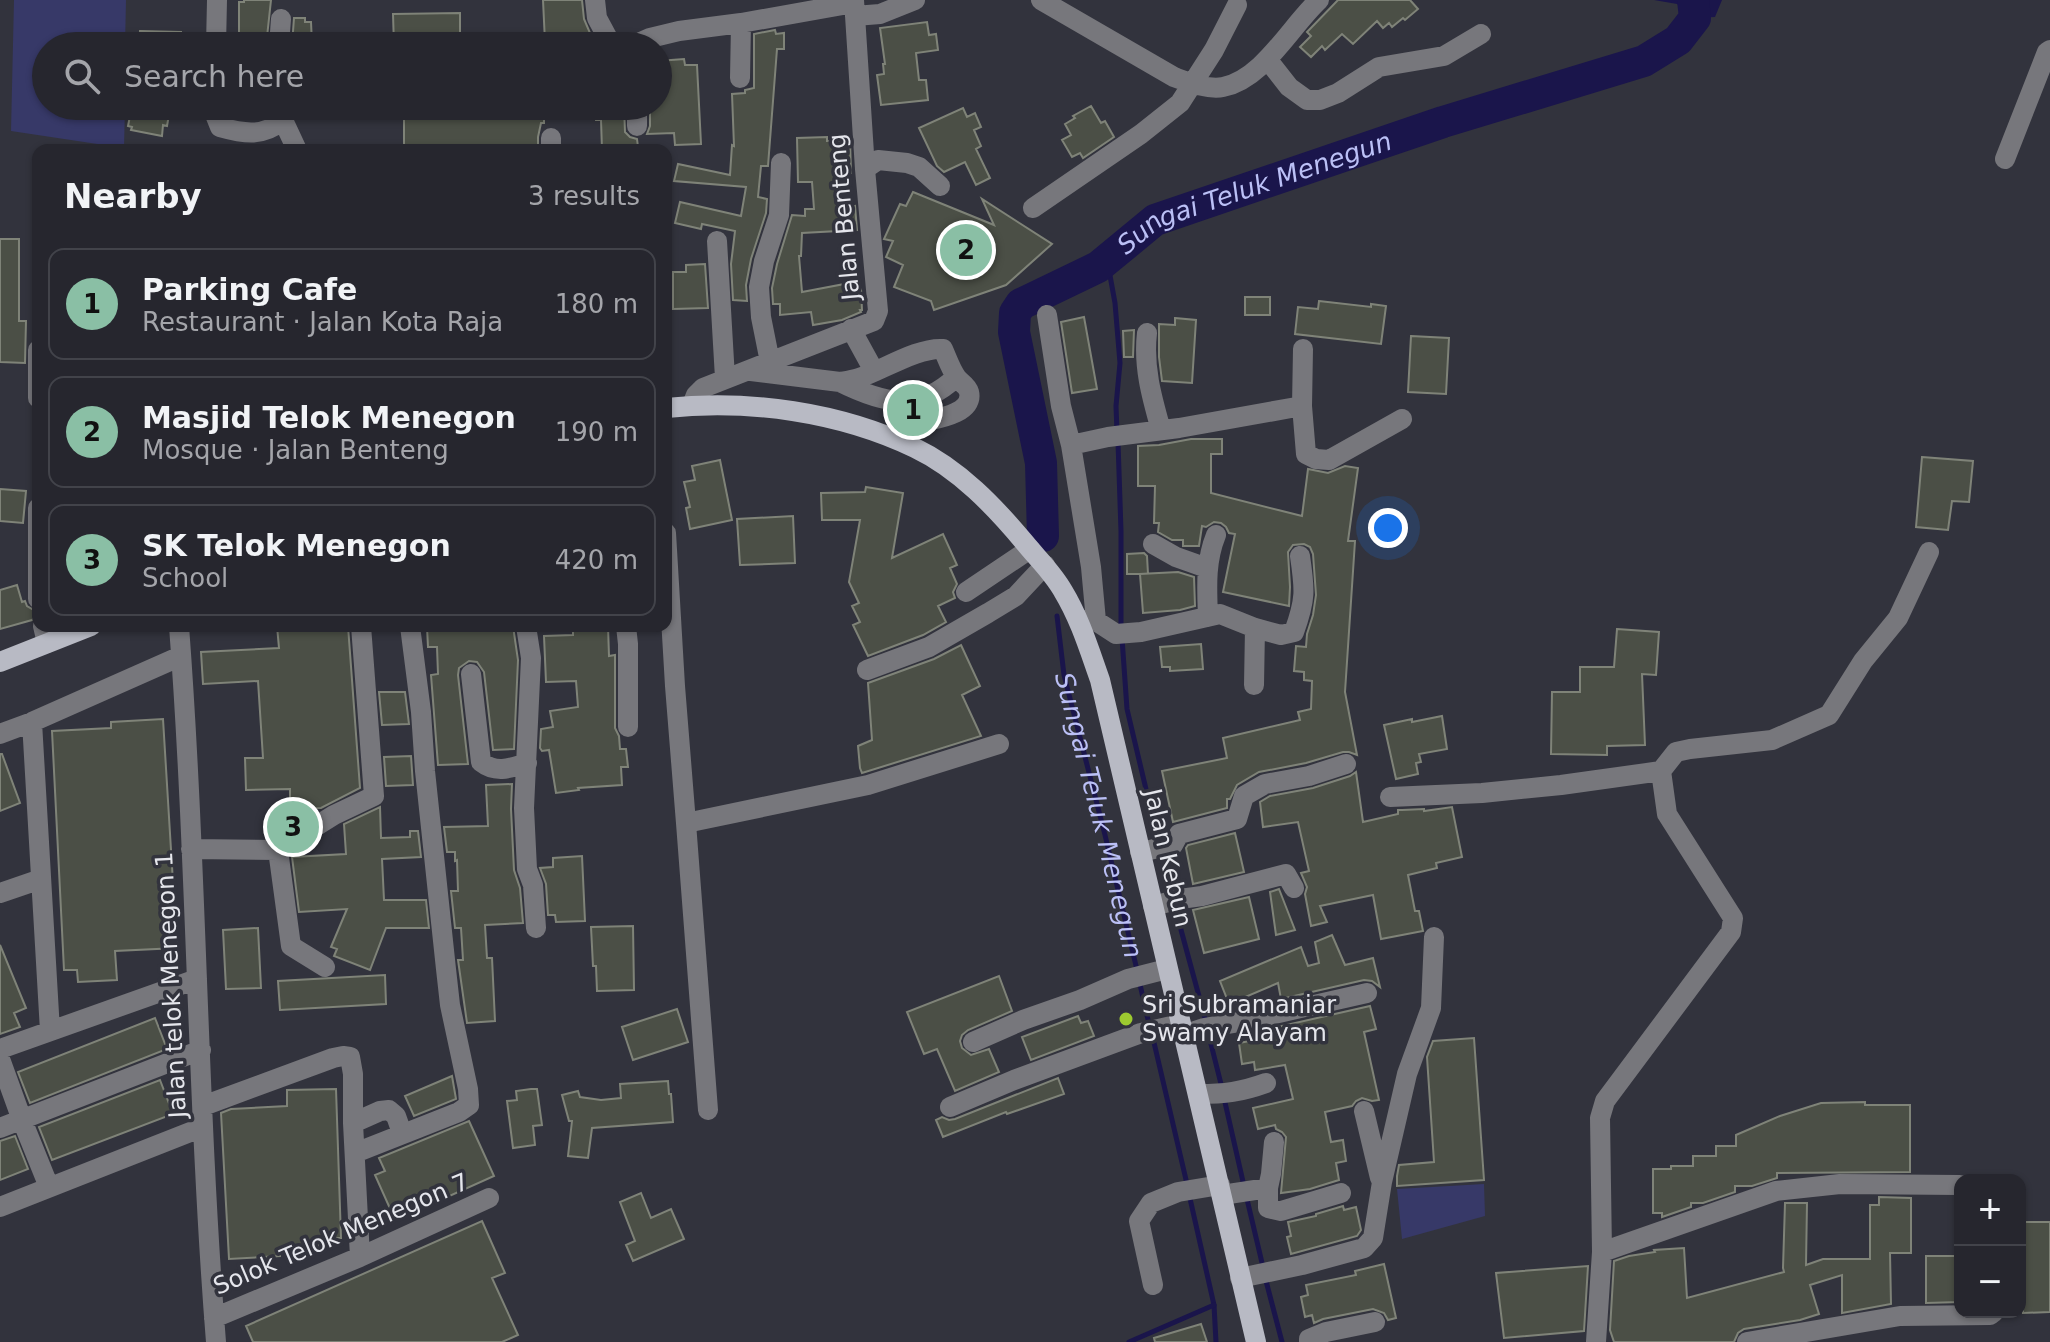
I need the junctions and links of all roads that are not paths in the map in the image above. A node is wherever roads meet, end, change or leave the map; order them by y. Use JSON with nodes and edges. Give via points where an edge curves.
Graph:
{"nodes":[{"id":1,"x":217,"y":0,"type":"edge"},
{"id":2,"x":595,"y":0,"type":"edge"},
{"id":3,"x":915,"y":0,"type":"edge"},
{"id":4,"x":1041,"y":0,"type":"edge"},
{"id":5,"x":1319,"y":0,"type":"edge"},
{"id":6,"x":1237,"y":5,"type":"dead end"},
{"id":7,"x":854,"y":6,"type":"edge"},
{"id":8,"x":281,"y":19,"type":"dead end"},
{"id":9,"x":741,"y":23,"type":"junction"},
{"id":10,"x":216,"y":32,"type":"edge"},
{"id":11,"x":280,"y":32,"type":"edge"},
{"id":12,"x":604,"y":32,"type":"edge"},
{"id":13,"x":672,"y":33,"type":"edge"},
{"id":14,"x":1481,"y":34,"type":"dead end"},
{"id":15,"x":2050,"y":50,"type":"edge"},
{"id":16,"x":1267,"y":59,"type":"junction"},
{"id":17,"x":740,"y":78,"type":"dead end"},
{"id":18,"x":1191,"y":83,"type":"junction"},
{"id":19,"x":217,"y":120,"type":"edge"},
{"id":20,"x":277,"y":120,"type":"edge"},
{"id":21,"x":285,"y":120,"type":"edge"},
{"id":22,"x":306,"y":123,"type":"dead end"},
{"id":23,"x":296,"y":144,"type":"edge"},
{"id":24,"x":301,"y":144,"type":"edge"},
{"id":25,"x":2005,"y":159,"type":"dead end"},
{"id":26,"x":781,"y":163,"type":"dead end"},
{"id":27,"x":865,"y":169,"type":"junction"},
{"id":28,"x":940,"y":186,"type":"dead end"},
{"id":29,"x":1033,"y":208,"type":"dead end"},
{"id":30,"x":717,"y":241,"type":"dead end"},
{"id":31,"x":1047,"y":315,"type":"dead end"},
{"id":32,"x":851,"y":329,"type":"junction"},
{"id":33,"x":1147,"y":333,"type":"dead end"},
{"id":34,"x":1303,"y":349,"type":"dead end"},
{"id":35,"x":770,"y":362,"type":"junction"},
{"id":36,"x":747,"y":370,"type":"junction"},
{"id":37,"x":874,"y":371,"type":"junction"},
{"id":38,"x":956,"y":377,"type":"junction"},
{"id":39,"x":725,"y":378,"type":"junction"},
{"id":40,"x":840,"y":382,"type":"junction"},
{"id":41,"x":909,"y":402,"type":"junction"},
{"id":42,"x":692,"y":405,"type":"junction"},
{"id":43,"x":1302,"y":406,"type":"junction"},
{"id":44,"x":672,"y":407,"type":"edge"},
{"id":45,"x":1402,"y":419,"type":"dead end"},
{"id":46,"x":1161,"y":430,"type":"junction"},
{"id":47,"x":1071,"y":445,"type":"junction"},
{"id":48,"x":1216,"y":535,"type":"dead end"},
{"id":49,"x":1153,"y":544,"type":"dead end"},
{"id":50,"x":1030,"y":549,"type":"junction"},
{"id":51,"x":1929,"y":552,"type":"dead end"},
{"id":52,"x":1300,"y":556,"type":"dead end"},
{"id":53,"x":1045,"y":565,"type":"junction"},
{"id":54,"x":1207,"y":568,"type":"junction"},
{"id":55,"x":966,"y":592,"type":"dead end"},
{"id":56,"x":1208,"y":617,"type":"junction"},
{"id":57,"x":1088,"y":621,"type":"junction"},
{"id":58,"x":1255,"y":628,"type":"junction"},
{"id":59,"x":179,"y":632,"type":"edge"},
{"id":60,"x":361,"y":632,"type":"edge"},
{"id":61,"x":411,"y":632,"type":"edge"},
{"id":62,"x":527,"y":632,"type":"edge"},
{"id":63,"x":627,"y":632,"type":"edge"},
{"id":64,"x":672,"y":632,"type":"edge"},
{"id":65,"x":45,"y":635,"type":"edge"},
{"id":66,"x":181,"y":656,"type":"junction"},
{"id":67,"x":0,"y":662,"type":"edge"},
{"id":68,"x":867,"y":670,"type":"dead end"},
{"id":69,"x":471,"y":674,"type":"dead end"},
{"id":70,"x":1254,"y":685,"type":"dead end"},
{"id":71,"x":32,"y":722,"type":"junction"},
{"id":72,"x":628,"y":727,"type":"dead end"},
{"id":73,"x":0,"y":734,"type":"edge"},
{"id":74,"x":999,"y":744,"type":"dead end"},
{"id":75,"x":527,"y":763,"type":"junction"},
{"id":76,"x":1346,"y":764,"type":"dead end"},
{"id":77,"x":1661,"y":771,"type":"junction"},
{"id":78,"x":1390,"y":797,"type":"dead end"},
{"id":79,"x":686,"y":823,"type":"junction"},
{"id":80,"x":191,"y":849,"type":"junction"},
{"id":81,"x":1153,"y":849,"type":"junction"},
{"id":82,"x":278,"y":850,"type":"junction"},
{"id":83,"x":41,"y":879,"type":"junction"},
{"id":84,"x":1294,"y":888,"type":"dead end"},
{"id":85,"x":0,"y":893,"type":"edge"},
{"id":86,"x":1166,"y":903,"type":"junction"},
{"id":87,"x":536,"y":928,"type":"dead end"},
{"id":88,"x":1434,"y":937,"type":"dead end"},
{"id":89,"x":325,"y":967,"type":"dead end"},
{"id":90,"x":1167,"y":969,"type":"junction"},
{"id":91,"x":197,"y":979,"type":"junction"},
{"id":92,"x":1367,"y":993,"type":"dead end"},
{"id":93,"x":1182,"y":1029,"type":"junction"},
{"id":94,"x":50,"y":1031,"type":"junction"},
{"id":95,"x":973,"y":1042,"type":"dead end"},
{"id":96,"x":0,"y":1049,"type":"edge"},
{"id":97,"x":201,"y":1050,"type":"junction"},
{"id":98,"x":0,"y":1059,"type":"edge"},
{"id":99,"x":1266,"y":1083,"type":"dead end"},
{"id":100,"x":1198,"y":1094,"type":"junction"},
{"id":101,"x":203,"y":1106,"type":"junction"},
{"id":102,"x":950,"y":1107,"type":"dead end"},
{"id":103,"x":708,"y":1110,"type":"dead end"},
{"id":104,"x":1364,"y":1111,"type":"dead end"},
{"id":105,"x":22,"y":1120,"type":"junction"},
{"id":106,"x":353,"y":1123,"type":"junction"},
{"id":107,"x":203,"y":1127,"type":"junction"},
{"id":108,"x":0,"y":1128,"type":"edge"},
{"id":109,"x":402,"y":1133,"type":"junction"},
{"id":110,"x":1274,"y":1142,"type":"dead end"},
{"id":111,"x":355,"y":1153,"type":"junction"},
{"id":112,"x":1382,"y":1182,"type":"junction"},
{"id":113,"x":1954,"y":1185,"type":"edge"},
{"id":114,"x":49,"y":1187,"type":"junction"},
{"id":115,"x":1241,"y":1190,"type":"junction"},
{"id":116,"x":1341,"y":1193,"type":"dead end"},
{"id":117,"x":489,"y":1198,"type":"dead end"},
{"id":118,"x":0,"y":1207,"type":"edge"},
{"id":119,"x":1602,"y":1252,"type":"junction"},
{"id":120,"x":360,"y":1257,"type":"junction"},
{"id":121,"x":1258,"y":1274,"type":"junction"},
{"id":122,"x":1153,"y":1285,"type":"dead end"},
{"id":123,"x":1954,"y":1315,"type":"edge"},
{"id":124,"x":214,"y":1318,"type":"junction"},
{"id":125,"x":1375,"y":1322,"type":"dead end"},
{"id":126,"x":216,"y":1342,"type":"edge"},
{"id":127,"x":1256,"y":1342,"type":"edge"},
{"id":128,"x":1309,"y":1342,"type":"edge"},
{"id":129,"x":1596,"y":1342,"type":"edge"},
{"id":130,"x":1747,"y":1342,"type":"edge"}],
"edges":[{"from":1,"to":10,"type":"street"},
{"from":2,"to":12,"type":"street"},
{"from":3,"to":7,"type":"street","via":[[880,14]]},
{"from":4,"to":18,"type":"street"},
{"from":5,"to":16,"type":"street"},
{"from":6,"to":18,"type":"street"},
{"from":7,"to":9,"type":"street"},
{"from":7,"to":27,"type":"street","name":"Jalan Benteng"},
{"from":8,"to":11,"type":"street"},
{"from":9,"to":13,"type":"street"},
{"from":9,"to":17,"type":"street"},
{"from":14,"to":16,"type":"street","via":[[1444,56],[1379,67],[1320,100],[1307,100],[1289,87]]},
{"from":15,"to":25,"type":"street"},
{"from":16,"to":18,"type":"street","via":[[1246,80],[1220,88]]},
{"from":18,"to":29,"type":"street","via":[[1180,103],[1141,134]]},
{"from":19,"to":20,"type":"street","via":[[220,127],[239,132],[270,131]]},
{"from":21,"to":23,"type":"street"},
{"from":22,"to":24,"type":"street"},
{"from":26,"to":35,"type":"street","via":[[779,215],[759,287]]},
{"from":27,"to":28,"type":"street","via":[[878,160],[907,163]]},
{"from":27,"to":32,"type":"street","name":"Jalan Benteng","via":[[878,311],[874,321]]},
{"from":30,"to":39,"type":"street"},
{"from":31,"to":47,"type":"street"},
{"from":32,"to":35,"type":"street","name":"Jalan Benteng"},
{"from":32,"to":37,"type":"street"},
{"from":33,"to":46,"type":"street","via":[[1148,380]]},
{"from":34,"to":43,"type":"street"},
{"from":35,"to":36,"type":"street","name":"Jalan Benteng"},
{"from":36,"to":39,"type":"street","name":"Jalan Benteng"},
{"from":36,"to":40,"type":"street"},
{"from":37,"to":38,"type":"street","via":[[940,348]]},
{"from":37,"to":40,"type":"street"},
{"from":38,"to":41,"type":"street","via":[[944,389]]},
{"from":38,"to":41,"type":"street","via":[[969,392],[964,409],[923,421]]},
{"from":39,"to":42,"type":"street","name":"Jalan Benteng","via":[[703,388]]},
{"from":40,"to":41,"type":"street"},
{"from":42,"to":44,"type":"main road","name":"Jalan Kebun"},
{"from":42,"to":50,"type":"main road","name":"Jalan Kebun","via":[[779,408],[868,429],[917,449],[999,512]]},
{"from":43,"to":45,"type":"street","via":[[1306,454],[1316,459],[1329,460]]},
{"from":43,"to":46,"type":"street"},
{"from":46,"to":47,"type":"street"},
{"from":47,"to":57,"type":"street","via":[[1091,567]]},
{"from":48,"to":54,"type":"street"},
{"from":49,"to":54,"type":"street"},
{"from":50,"to":53,"type":"main road","name":"Jalan Kebun"},
{"from":50,"to":55,"type":"street"},
{"from":51,"to":77,"type":"street","via":[[1898,618],[1829,715],[1772,740],[1676,752]]},
{"from":52,"to":58,"type":"street","via":[[1305,589],[1294,632],[1281,635]]},
{"from":53,"to":57,"type":"main road","name":"Jalan Kebun"},
{"from":53,"to":68,"type":"street","via":[[1016,596],[988,613],[929,647]]},
{"from":54,"to":56,"type":"street"},
{"from":56,"to":57,"type":"street","via":[[1122,634]]},
{"from":56,"to":58,"type":"street","via":[[1220,614]]},
{"from":57,"to":81,"type":"main road","name":"Jalan Kebun","via":[[1100,680]]},
{"from":58,"to":70,"type":"street"},
{"from":59,"to":66,"type":"street","name":"Jalan telok Menegon 1"},
{"from":60,"to":82,"type":"street","via":[[374,796]]},
{"from":61,"to":109,"type":"street","via":[[450,1005],[469,1105]]},
{"from":62,"to":75,"type":"street","via":[[531,658]]},
{"from":63,"to":72,"type":"street"},
{"from":64,"to":79,"type":"street"},
{"from":65,"to":67,"type":"main road"},
{"from":66,"to":71,"type":"street"},
{"from":66,"to":80,"type":"street","name":"Jalan telok Menegon 1"},
{"from":69,"to":75,"type":"street","via":[[481,762],[504,770]]},
{"from":71,"to":73,"type":"street"},
{"from":71,"to":83,"type":"street"},
{"from":74,"to":79,"type":"street","via":[[868,785]]},
{"from":75,"to":87,"type":"street","via":[[527,869]]},
{"from":76,"to":81,"type":"street","via":[[1265,784],[1244,796],[1237,819],[1179,834],[1173,845]]},
{"from":77,"to":78,"type":"street","via":[[1561,785]]},
{"from":77,"to":119,"type":"street","via":[[1667,814],[1733,918],[1731,932],[1605,1101],[1600,1118]]},
{"from":79,"to":103,"type":"street"},
{"from":80,"to":82,"type":"street"},
{"from":80,"to":91,"type":"street","name":"Jalan telok Menegon 1"},
{"from":81,"to":86,"type":"main road","name":"Jalan Kebun"},
{"from":82,"to":89,"type":"street","via":[[291,946]]},
{"from":83,"to":85,"type":"street"},
{"from":83,"to":94,"type":"street"},
{"from":84,"to":86,"type":"street","via":[[1286,874]]},
{"from":86,"to":90,"type":"main road","name":"Jalan Kebun"},
{"from":88,"to":112,"type":"street","via":[[1431,1008],[1407,1074]]},
{"from":90,"to":93,"type":"main road","name":"Jalan Kebun"},
{"from":90,"to":95,"type":"street","via":[[1134,977]]},
{"from":91,"to":94,"type":"street"},
{"from":91,"to":97,"type":"street","name":"Jalan telok Menegon 1"},
{"from":92,"to":93,"type":"street"},
{"from":93,"to":100,"type":"main road","name":"Jalan Kebun"},
{"from":93,"to":102,"type":"street","via":[[1146,1031]]},
{"from":94,"to":96,"type":"street"},
{"from":97,"to":101,"type":"street","name":"Jalan telok Menegon 1"},
{"from":97,"to":105,"type":"street"},
{"from":98,"to":105,"type":"street"},
{"from":99,"to":100,"type":"street","via":[[1244,1091]]},
{"from":100,"to":115,"type":"main road","name":"Jalan Kebun"},
{"from":101,"to":106,"type":"street","via":[[343,1056],[353,1064]]},
{"from":101,"to":107,"type":"street","name":"Jalan telok Menegon 1"},
{"from":104,"to":112,"type":"street"},
{"from":105,"to":108,"type":"street"},
{"from":105,"to":114,"type":"street"},
{"from":106,"to":109,"type":"street","via":[[389,1110]]},
{"from":106,"to":111,"type":"street"},
{"from":107,"to":114,"type":"street"},
{"from":107,"to":124,"type":"street","name":"Jalan telok Menegon 1"},
{"from":109,"to":111,"type":"street"},
{"from":110,"to":115,"type":"street","via":[[1271,1174]]},
{"from":111,"to":120,"type":"street"},
{"from":112,"to":121,"type":"street","via":[[1373,1238],[1364,1248]]},
{"from":113,"to":119,"type":"street","via":[[1840,1184],[1776,1191]]},
{"from":114,"to":118,"type":"street"},
{"from":115,"to":116,"type":"street","via":[[1281,1211]]},
{"from":115,"to":121,"type":"main road","name":"Jalan Kebun"},
{"from":115,"to":122,"type":"street","via":[[1187,1190],[1151,1203],[1139,1221]]},
{"from":117,"to":120,"type":"street","name":"Solok Telok Menegon 7"},
{"from":119,"to":129,"type":"street"},
{"from":120,"to":124,"type":"street","name":"Solok Telok Menegon 7"},
{"from":121,"to":127,"type":"main road","name":"Jalan Kebun"},
{"from":123,"to":130,"type":"street","via":[[1900,1316]]},
{"from":124,"to":126,"type":"street","name":"Jalan telok Menegon 1"},
{"from":125,"to":128,"type":"street","via":[[1326,1332]]}]}
